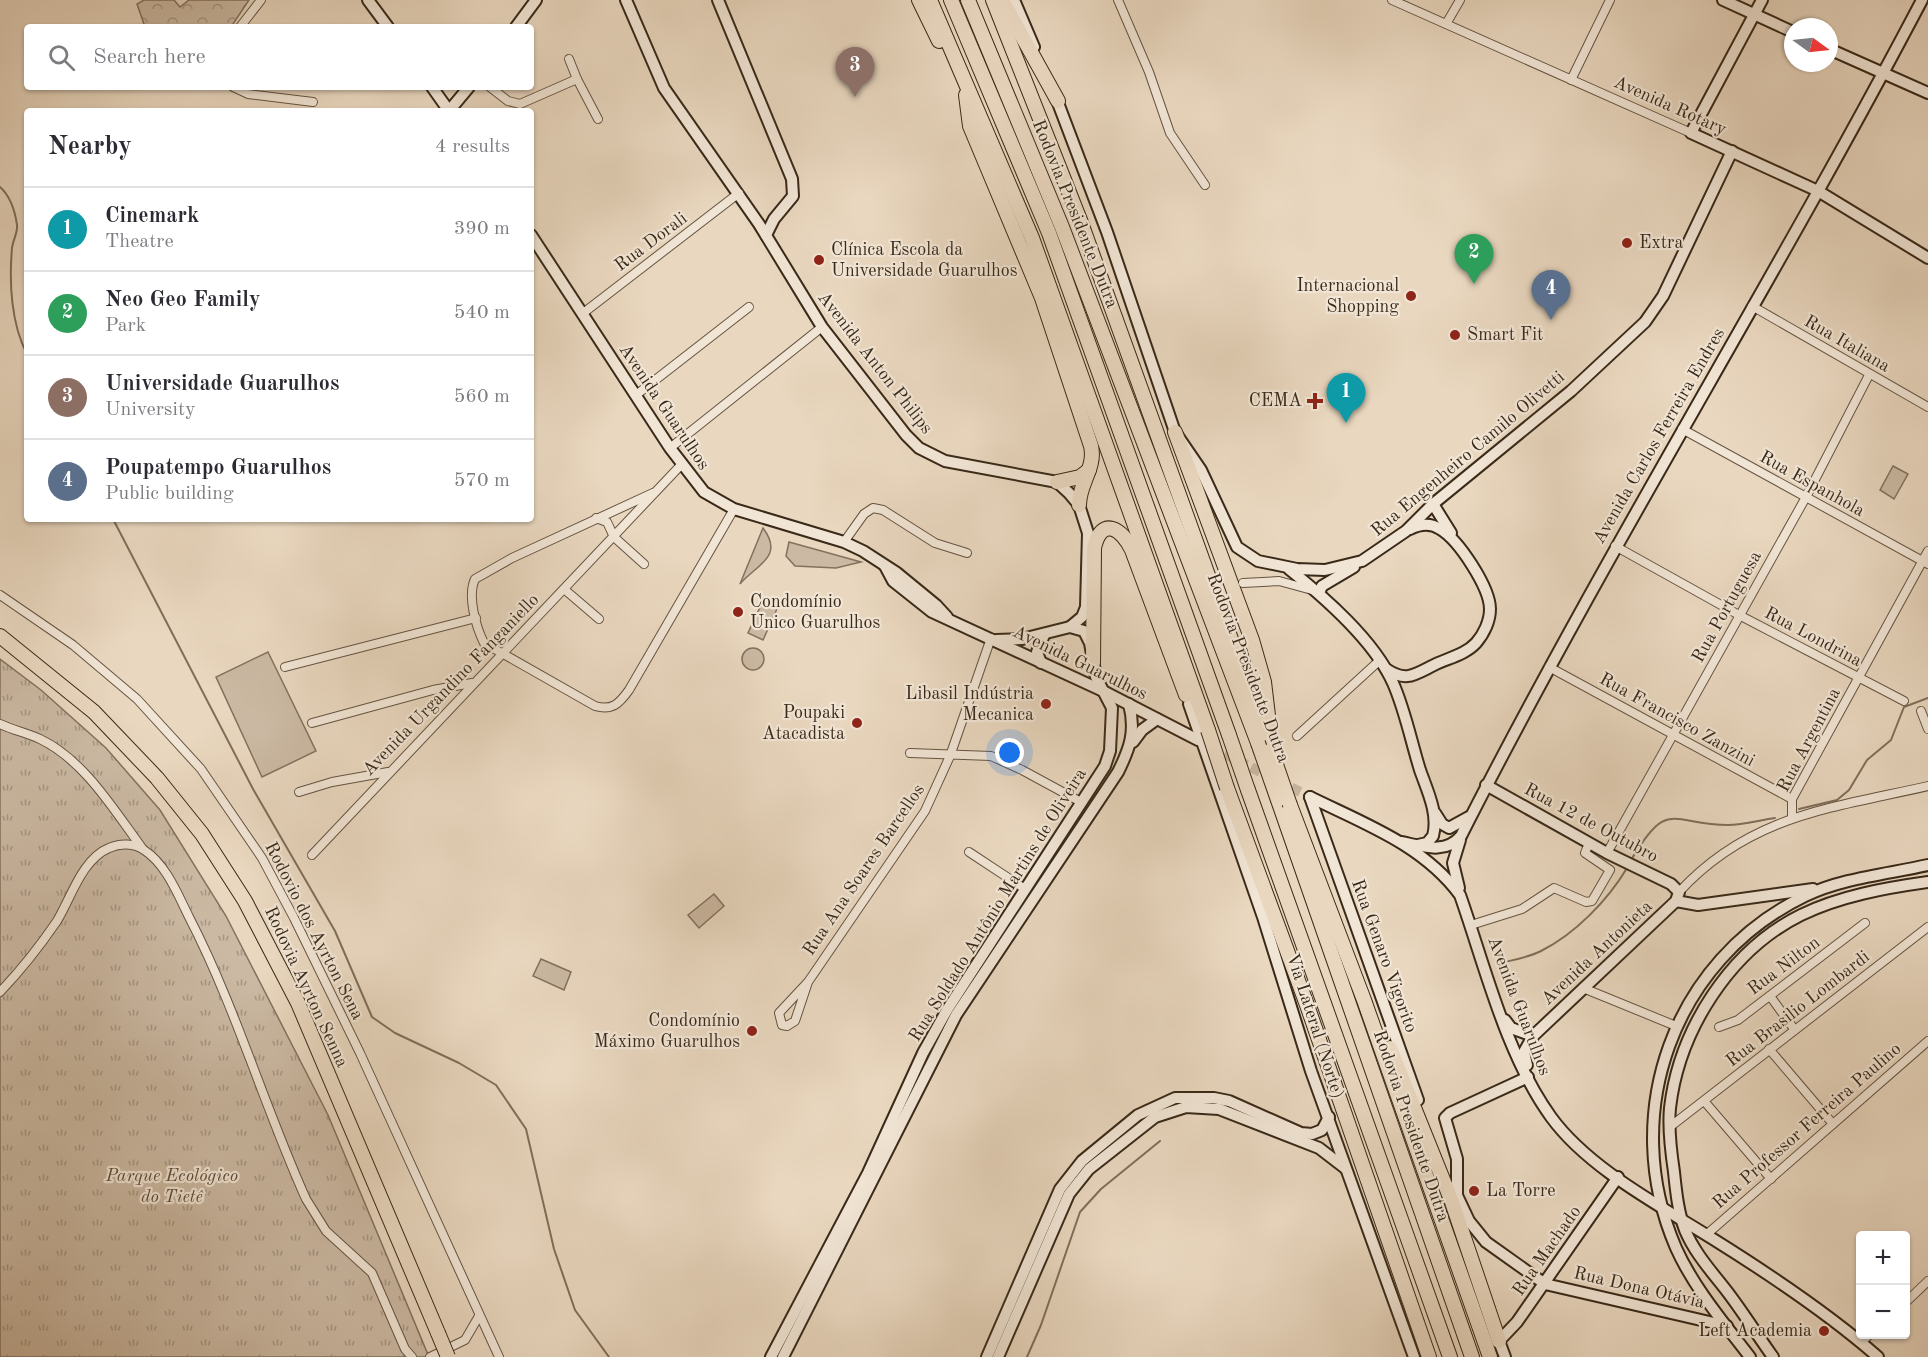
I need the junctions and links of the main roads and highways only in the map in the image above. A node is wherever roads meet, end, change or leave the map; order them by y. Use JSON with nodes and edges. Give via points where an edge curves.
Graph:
{"nodes":[{"id":1,"x":919,"y":0,"type":"edge"},
{"id":2,"x":930,"y":0,"type":"edge"},
{"id":3,"x":951,"y":0,"type":"edge"},
{"id":4,"x":968,"y":0,"type":"edge"},
{"id":5,"x":993,"y":0,"type":"edge"},
{"id":6,"x":1002,"y":0,"type":"edge"},
{"id":7,"x":955,"y":60,"type":"junction"},
{"id":8,"x":964,"y":81,"type":"junction"},
{"id":9,"x":1058,"y":101,"type":"road end"},
{"id":10,"x":1175,"y":432,"type":"road end"},
{"id":11,"x":1090,"y":469,"type":"junction"},
{"id":12,"x":1057,"y":482,"type":"road end"},
{"id":13,"x":1079,"y":506,"type":"road end"},
{"id":14,"x":0,"y":636,"type":"edge"},
{"id":15,"x":1093,"y":663,"type":"road end"},
{"id":16,"x":1207,"y":725,"type":"junction"},
{"id":17,"x":1266,"y":745,"type":"junction"},
{"id":18,"x":1284,"y":802,"type":"junction"},
{"id":19,"x":1280,"y":880,"type":"junction"},
{"id":20,"x":1364,"y":1000,"type":"junction"},
{"id":21,"x":1393,"y":1257,"type":"junction"},
{"id":22,"x":1499,"y":1341,"type":"road end"},
{"id":23,"x":448,"y":1357,"type":"edge"},
{"id":24,"x":1429,"y":1357,"type":"edge"},
{"id":25,"x":1449,"y":1357,"type":"edge"},
{"id":26,"x":1472,"y":1357,"type":"edge"},
{"id":27,"x":1490,"y":1357,"type":"edge"}],
"edges":[{"from":1,"to":7,"type":"highway","via":[[935,37]]},
{"from":2,"to":7,"type":"highway"},
{"from":3,"to":19,"type":"highway","name":"Rodovia Presidente Dutra","bridge":true,"via":[[1049,233]]},
{"from":4,"to":17,"type":"highway","name":"Rodovia Presidente Dutra"},
{"from":5,"to":17,"type":"highway","name":"Rodovia Presidente Dutra","via":[[1080,220]]},
{"from":6,"to":9,"type":"highway"},
{"from":7,"to":8,"type":"highway"},
{"from":8,"to":11,"type":"highway","via":[[970,126],[1042,298],[1091,446]]},
{"from":8,"to":16,"type":"highway","via":[[1043,269]]},
{"from":10,"to":17,"type":"highway","via":[[1252,640],[1269,711]]},
{"from":11,"to":12,"type":"highway","via":[[1083,475]]},
{"from":11,"to":13,"type":"highway","via":[[1081,488]]},
{"from":14,"to":23,"type":"highway","name":"Rodovia Ayrton Senna","bridge":true,"via":[[94,712],[157,778],[202,834],[245,901],[298,1003]]},
{"from":15,"to":16,"type":"highway","via":[[1094,548],[1099,533],[1118,530],[1126,538],[1189,704]]},
{"from":16,"to":21,"type":"highway","bridge":true},
{"from":17,"to":18,"type":"highway","name":"Rodovia Presidente Dutra","bridge":true},
{"from":18,"to":20,"type":"highway","name":"Rodovia Presidente Dutra"},
{"from":18,"to":26,"type":"highway","name":"Rodovia Presidente Dutra"},
{"from":19,"to":21,"type":"highway","via":[[1278,888],[1288,922],[1391,1223]]},
{"from":19,"to":25,"type":"highway","name":"Rodovia Presidente Dutra"},
{"from":20,"to":22,"type":"highway","via":[[1385,1035],[1443,1180]]},
{"from":20,"to":27,"type":"highway","name":"Rodovia Presidente Dutra"},
{"from":21,"to":24,"type":"highway"}]}
